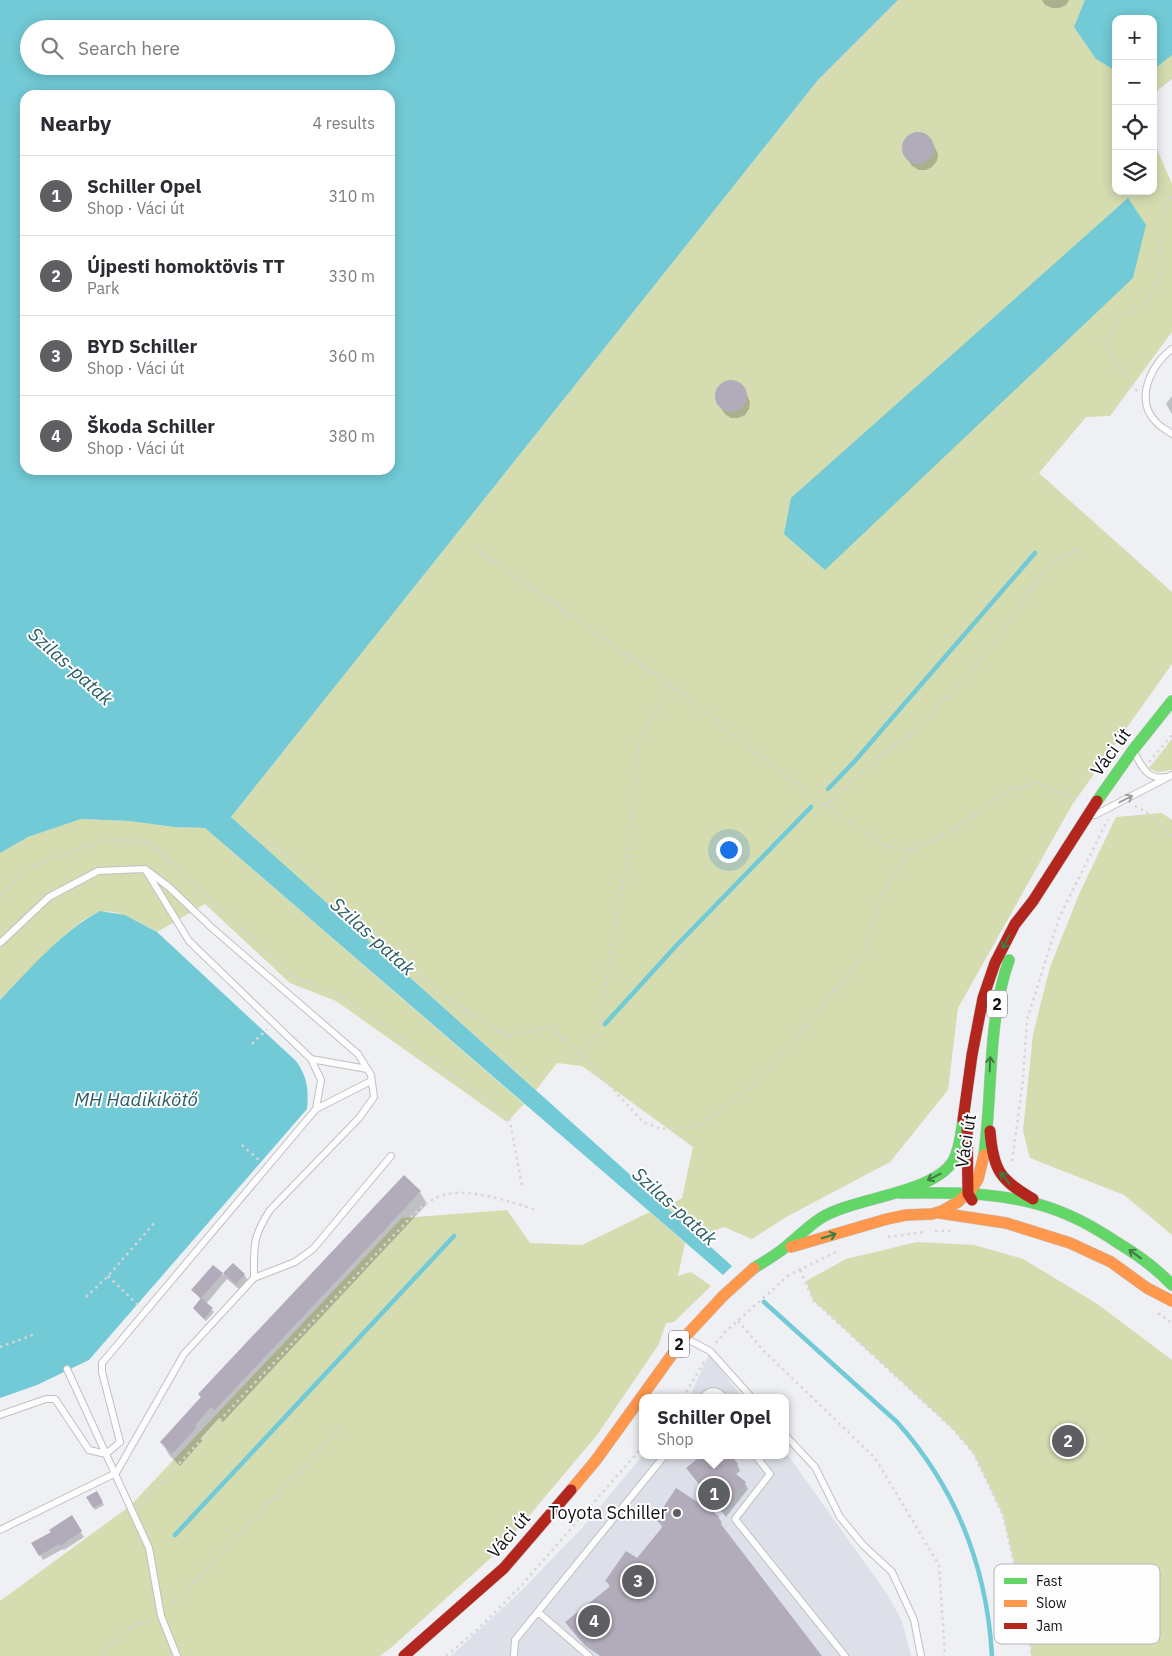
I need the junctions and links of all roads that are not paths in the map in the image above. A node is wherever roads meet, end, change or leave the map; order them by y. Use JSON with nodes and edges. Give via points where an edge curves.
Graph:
{"nodes":[{"id":1,"x":1172,"y":349,"type":"edge"},
{"id":2,"x":1172,"y":434,"type":"edge"},
{"id":3,"x":1172,"y":700,"type":"edge"},
{"id":4,"x":1133,"y":750,"type":"junction"},
{"id":5,"x":1171,"y":776,"type":"edge"},
{"id":6,"x":1083,"y":821,"type":"junction"},
{"id":7,"x":145,"y":869,"type":"junction"},
{"id":8,"x":1032,"y":901,"type":"junction"},
{"id":9,"x":0,"y":943,"type":"edge"},
{"id":10,"x":311,"y":1059,"type":"junction"},
{"id":11,"x":367,"y":1069,"type":"junction"},
{"id":12,"x":371,"y":1082,"type":"junction"},
{"id":13,"x":966,"y":1104,"type":"junction"},
{"id":14,"x":316,"y":1109,"type":"junction"},
{"id":15,"x":989,"y":1113,"type":"junction"},
{"id":16,"x":391,"y":1156,"type":"dead end"},
{"id":17,"x":896,"y":1193,"type":"junction"},
{"id":18,"x":968,"y":1194,"type":"junction"},
{"id":19,"x":1044,"y":1206,"type":"junction"},
{"id":20,"x":940,"y":1212,"type":"junction"},
{"id":21,"x":990,"y":1219,"type":"junction"},
{"id":22,"x":782,"y":1250,"type":"junction"},
{"id":23,"x":254,"y":1278,"type":"junction"},
{"id":24,"x":1172,"y":1285,"type":"edge"},
{"id":25,"x":1172,"y":1301,"type":"edge"},
{"id":26,"x":684,"y":1338,"type":"junction"},
{"id":27,"x":67,"y":1369,"type":"dead end"},
{"id":28,"x":646,"y":1394,"type":"edge"},
{"id":29,"x":705,"y":1394,"type":"edge"},
{"id":30,"x":721,"y":1394,"type":"edge"},
{"id":31,"x":748,"y":1394,"type":"edge"},
{"id":32,"x":639,"y":1404,"type":"edge"},
{"id":33,"x":0,"y":1415,"type":"edge"},
{"id":34,"x":789,"y":1439,"type":"edge"},
{"id":35,"x":106,"y":1454,"type":"junction"},
{"id":36,"x":662,"y":1459,"type":"edge"},
{"id":37,"x":758,"y":1459,"type":"edge"},
{"id":38,"x":116,"y":1473,"type":"junction"},
{"id":39,"x":0,"y":1530,"type":"edge"},
{"id":40,"x":538,"y":1612,"type":"junction"},
{"id":41,"x":177,"y":1656,"type":"edge"},
{"id":42,"x":404,"y":1656,"type":"edge"},
{"id":43,"x":514,"y":1656,"type":"edge"},
{"id":44,"x":589,"y":1656,"type":"edge"},
{"id":45,"x":845,"y":1656,"type":"edge"},
{"id":46,"x":921,"y":1656,"type":"edge"}],
"edges":[{"from":1,"to":2,"type":"lane","via":[[1161,357],[1146,386],[1146,402],[1155,421]]},
{"from":3,"to":4,"type":"main road","name":"Váci út","number":"2"},
{"from":4,"to":5,"type":"lane","via":[[1143,770],[1158,778]]},
{"from":4,"to":6,"type":"main road","name":"Váci út","number":"2"},
{"from":6,"to":5,"type":"lane","one_way":true},
{"from":6,"to":8,"type":"main road","name":"Váci út","number":"2"},
{"from":7,"to":9,"type":"lane","via":[[98,871],[49,897]]},
{"from":7,"to":10,"type":"lane","via":[[190,941]]},
{"from":7,"to":11,"type":"lane","via":[[358,1054]]},
{"from":8,"to":13,"type":"main road","name":"Váci út","number":"2","one_way":true,"via":[[1015,924],[995,963],[983,998]]},
{"from":15,"to":8,"type":"main road","name":"Váci út","number":"2","one_way":true,"via":[[990,1059],[996,1006],[1006,967]]},
{"from":10,"to":11,"type":"lane"},
{"from":10,"to":14,"type":"lane","via":[[321,1080]]},
{"from":11,"to":12,"type":"lane","via":[[372,1076]]},
{"from":12,"to":14,"type":"lane"},
{"from":12,"to":23,"type":"lane","via":[[374,1097],[360,1118],[270,1210],[260,1225],[254,1243]]},
{"from":13,"to":17,"type":"main road","name":"Váci út","number":"2","one_way":true,"via":[[958,1148],[945,1171]]},
{"from":13,"to":18,"type":"main road"},
{"from":14,"to":35,"type":"lane","via":[[102,1363],[120,1442]]},
{"from":15,"to":18,"type":"main road","name":"Váci út","number":"2","via":[[978,1180]]},
{"from":19,"to":15,"type":"main road","one_way":true,"via":[[1008,1183],[1003,1176],[991,1149]]},
{"from":16,"to":23,"type":"lane","via":[[313,1249],[295,1262]]},
{"from":17,"to":18,"type":"main road"},
{"from":17,"to":22,"type":"main road","name":"Váci út","number":"2","via":[[822,1217]]},
{"from":18,"to":19,"type":"main road","via":[[993,1195]]},
{"from":18,"to":20,"type":"main road","name":"Váci út","number":"2"},
{"from":18,"to":21,"type":"main road"},
{"from":24,"to":19,"type":"main road","one_way":true,"via":[[1162,1274],[1096,1228]]},
{"from":20,"to":21,"type":"main road"},
{"from":22,"to":20,"type":"main road","name":"Váci út","number":"2","one_way":true,"via":[[867,1224]]},
{"from":21,"to":25,"type":"main road","via":[[1036,1230],[1076,1245],[1113,1263],[1151,1291]]},
{"from":22,"to":26,"type":"main road","name":"Váci út","number":"2","via":[[750,1271]]},
{"from":23,"to":38,"type":"lane","via":[[184,1354]]},
{"from":26,"to":28,"type":"main road","name":"Váci út","number":"2"},
{"from":26,"to":31,"type":"lane","via":[[710,1352]]},
{"from":27,"to":35,"type":"lane"},
{"from":29,"to":30,"type":"lane","via":[[713,1391]]},
{"from":32,"to":42,"type":"main road","name":"Váci út","number":"2","via":[[504,1568]]},
{"from":33,"to":35,"type":"lane","via":[[55,1398],[88,1450]]},
{"from":34,"to":46,"type":"lane","via":[[814,1467],[840,1517],[863,1545],[892,1572],[914,1620]]},
{"from":35,"to":38,"type":"lane"},
{"from":36,"to":40,"type":"lane"},
{"from":37,"to":45,"type":"lane","via":[[770,1474],[734,1519]]},
{"from":38,"to":39,"type":"lane"},
{"from":38,"to":41,"type":"lane","via":[[149,1548],[161,1616]]},
{"from":40,"to":43,"type":"lane","via":[[515,1640]]},
{"from":40,"to":44,"type":"lane"}]}
